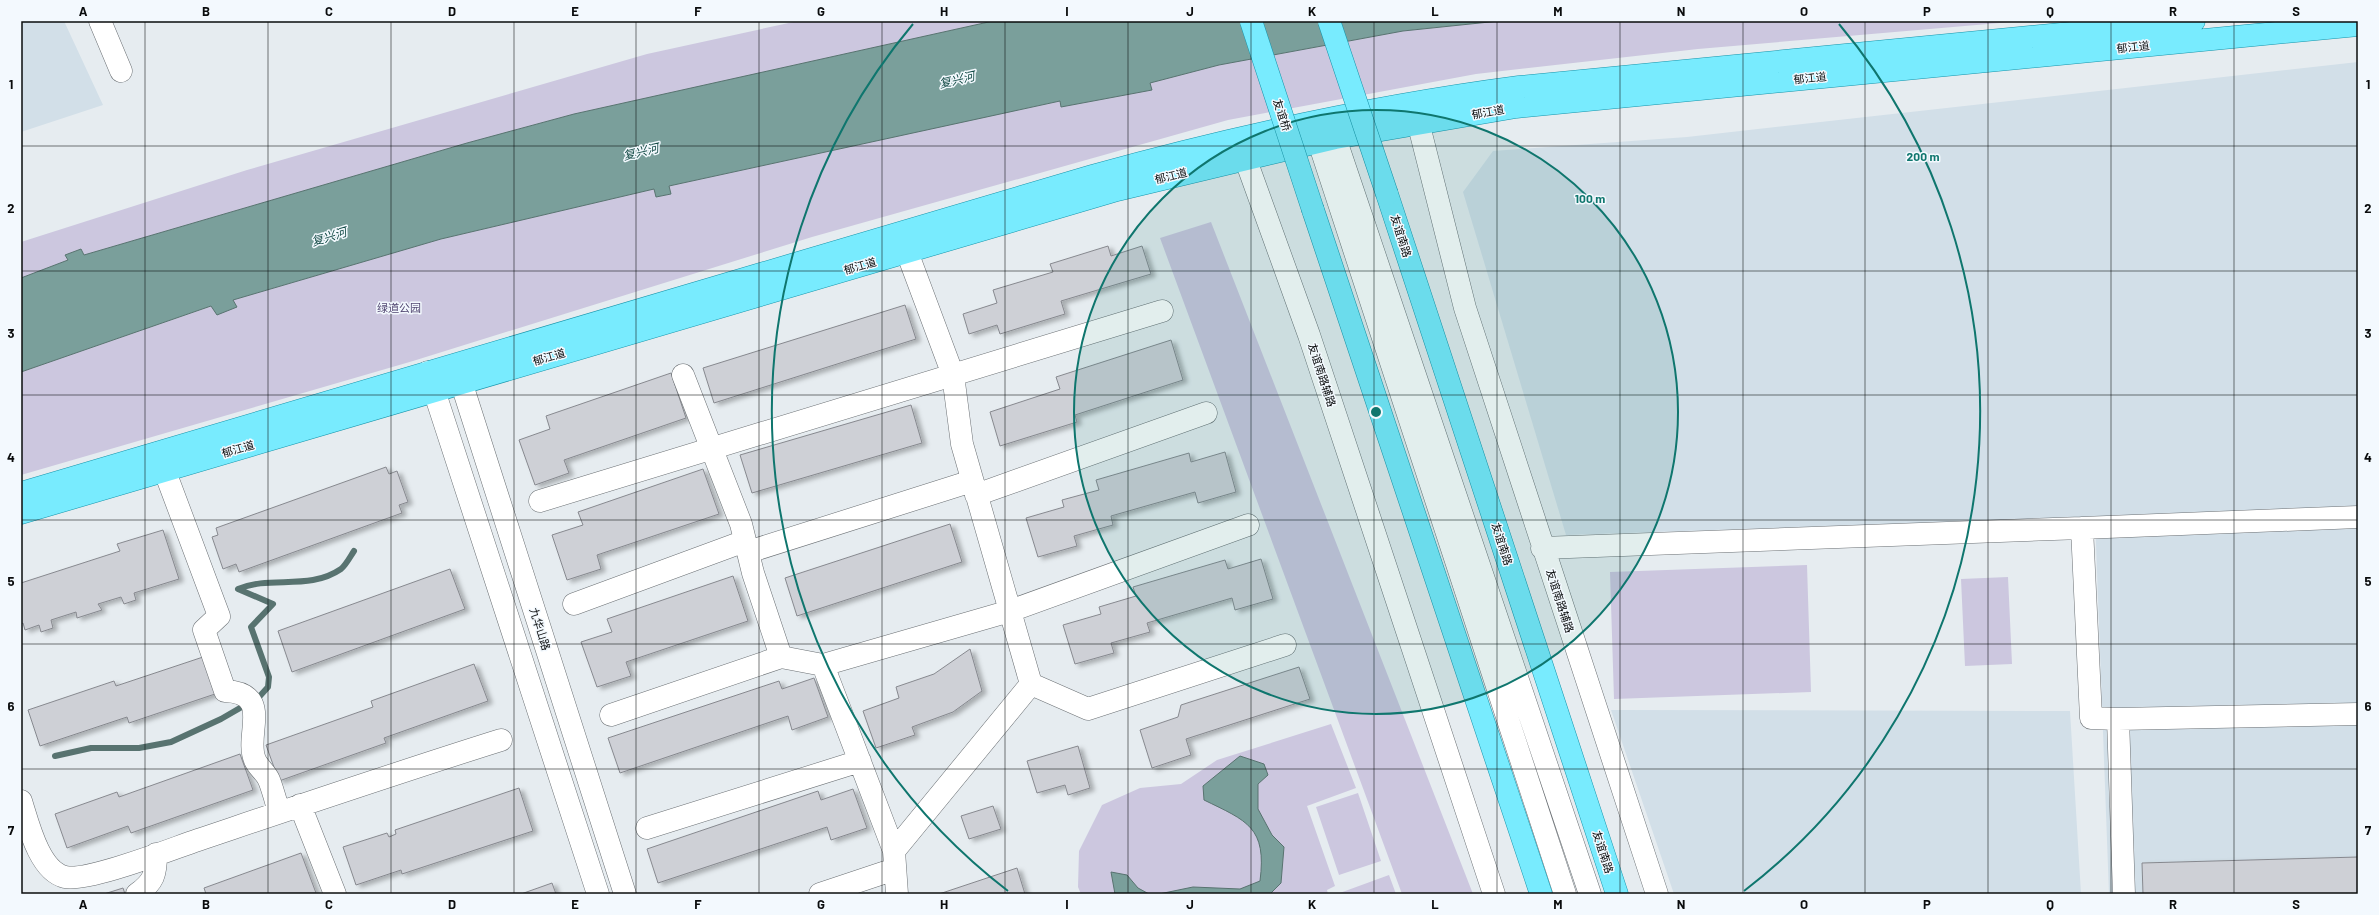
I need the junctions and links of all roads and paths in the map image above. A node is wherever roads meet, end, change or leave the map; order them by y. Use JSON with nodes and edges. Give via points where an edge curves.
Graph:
{"nodes":[{"id":1,"x":100,"y":21,"type":"edge"},
{"id":2,"x":1252,"y":21,"type":"edge"},
{"id":3,"x":1329,"y":21,"type":"edge"},
{"id":4,"x":2194,"y":21,"type":"edge"},
{"id":5,"x":2358,"y":25,"type":"edge"},
{"id":6,"x":121,"y":71,"type":"dead end"},
{"id":7,"x":1412,"y":102,"type":"junction"},
{"id":8,"x":1420,"y":123,"type":"junction"},
{"id":9,"x":1323,"y":129,"type":"junction"},
{"id":10,"x":1238,"y":137,"type":"junction"},
{"id":11,"x":1244,"y":158,"type":"junction"},
{"id":12,"x":907,"y":252,"type":"junction"},
{"id":13,"x":1162,"y":311,"type":"dead end"},
{"id":14,"x":458,"y":373,"type":"junction"},
{"id":15,"x":682,"y":375,"type":"dead end"},
{"id":16,"x":953,"y":375,"type":"junction"},
{"id":17,"x":431,"y":381,"type":"junction"},
{"id":18,"x":1206,"y":413,"type":"dead end"},
{"id":19,"x":711,"y":448,"type":"junction"},
{"id":20,"x":161,"y":461,"type":"junction"},
{"id":21,"x":974,"y":488,"type":"junction"},
{"id":22,"x":21,"y":493,"type":"edge"},
{"id":23,"x":540,"y":501,"type":"dead end"},
{"id":24,"x":21,"y":513,"type":"edge"},
{"id":25,"x":2358,"y":517,"type":"edge"},
{"id":26,"x":1248,"y":525,"type":"dead end"},
{"id":27,"x":2082,"y":528,"type":"junction"},
{"id":28,"x":747,"y":546,"type":"junction"},
{"id":29,"x":1542,"y":548,"type":"junction"},
{"id":30,"x":574,"y":604,"type":"dead end"},
{"id":31,"x":1010,"y":612,"type":"junction"},
{"id":32,"x":1285,"y":645,"type":"dead end"},
{"id":33,"x":781,"y":657,"type":"junction"},
{"id":34,"x":823,"y":665,"type":"junction"},
{"id":35,"x":1031,"y":684,"type":"junction"},
{"id":36,"x":2358,"y":714,"type":"edge"},
{"id":37,"x":611,"y":715,"type":"dead end"},
{"id":38,"x":2118,"y":719,"type":"junction"},
{"id":39,"x":500,"y":740,"type":"dead end"},
{"id":40,"x":860,"y":761,"type":"junction"},
{"id":41,"x":21,"y":801,"type":"edge"},
{"id":42,"x":300,"y":805,"type":"junction"},
{"id":43,"x":279,"y":812,"type":"junction"},
{"id":44,"x":648,"y":828,"type":"dead end"},
{"id":45,"x":156,"y":854,"type":"junction"},
{"id":46,"x":895,"y":860,"type":"junction"},
{"id":47,"x":137,"y":894,"type":"edge"},
{"id":48,"x":335,"y":894,"type":"edge"},
{"id":49,"x":598,"y":894,"type":"edge"},
{"id":50,"x":625,"y":894,"type":"edge"},
{"id":51,"x":820,"y":894,"type":"edge"},
{"id":52,"x":897,"y":894,"type":"edge"},
{"id":53,"x":1494,"y":894,"type":"edge"},
{"id":54,"x":1541,"y":894,"type":"edge"},
{"id":55,"x":1565,"y":894,"type":"edge"},
{"id":56,"x":1590,"y":894,"type":"edge"},
{"id":57,"x":1617,"y":894,"type":"edge"},
{"id":58,"x":1657,"y":894,"type":"edge"},
{"id":59,"x":2124,"y":894,"type":"edge"}],
"edges":[{"from":1,"to":6,"type":"street"},
{"from":2,"to":54,"type":"main road","name":"友谊桥","bridge":true},
{"from":3,"to":57,"type":"main road","name":"友谊南路","bridge":true},
{"from":4,"to":7,"type":"main road","name":"郁江道","via":[[1519,87]]},
{"from":5,"to":8,"type":"main road","name":"郁江道","via":[[1516,107]]},
{"from":7,"to":8,"type":"street","name":"友谊南路辅路"},
{"from":7,"to":9,"type":"main road","name":"郁江道"},
{"from":8,"to":9,"type":"main road","name":"郁江道"},
{"from":8,"to":29,"type":"street","name":"友谊南路辅路","via":[[1465,308]]},
{"from":9,"to":10,"type":"main road","name":"郁江道"},
{"from":9,"to":11,"type":"main road","name":"郁江道"},
{"from":9,"to":55,"type":"street"},
{"from":9,"to":56,"type":"street"},
{"from":10,"to":11,"type":"street","name":"友谊南路辅路"},
{"from":10,"to":14,"type":"main road","name":"郁江道","via":[[1092,176]]},
{"from":11,"to":12,"type":"main road","name":"郁江道","via":[[1117,190]]},
{"from":11,"to":53,"type":"street","name":"友谊南路辅路","via":[[1309,335]]},
{"from":12,"to":14,"type":"main road","name":"郁江道"},
{"from":12,"to":16,"type":"street"},
{"from":13,"to":16,"type":"street"},
{"from":14,"to":17,"type":"main road","name":"郁江道"},
{"from":14,"to":50,"type":"street","name":"九华山路"},
{"from":15,"to":19,"type":"street"},
{"from":16,"to":19,"type":"street"},
{"from":16,"to":21,"type":"street","via":[[962,444]]},
{"from":17,"to":20,"type":"main road","name":"郁江道"},
{"from":17,"to":49,"type":"street"},
{"from":18,"to":21,"type":"street"},
{"from":19,"to":23,"type":"street"},
{"from":19,"to":28,"type":"street"},
{"from":20,"to":22,"type":"main road","name":"郁江道"},
{"from":20,"to":24,"type":"main road","name":"郁江道"},
{"from":20,"to":43,"type":"street","via":[[219,616],[204,630],[225,691],[241,693],[251,706],[256,726],[251,735],[255,760],[269,781]]},
{"from":21,"to":28,"type":"street"},
{"from":21,"to":31,"type":"street"},
{"from":25,"to":27,"type":"street"},
{"from":26,"to":31,"type":"street"},
{"from":27,"to":29,"type":"street"},
{"from":27,"to":38,"type":"street","via":[[2091,718]]},
{"from":28,"to":30,"type":"street"},
{"from":28,"to":33,"type":"street","via":[[753,573]]},
{"from":29,"to":58,"type":"street","name":"友谊南路辅路"},
{"from":31,"to":34,"type":"street"},
{"from":31,"to":35,"type":"street"},
{"from":32,"to":35,"type":"street","via":[[1088,709]]},
{"from":33,"to":34,"type":"street"},
{"from":33,"to":37,"type":"street"},
{"from":34,"to":40,"type":"street"},
{"from":35,"to":46,"type":"street"},
{"from":36,"to":38,"type":"street"},
{"from":38,"to":59,"type":"street"},
{"from":39,"to":42,"type":"street"},
{"from":40,"to":44,"type":"street"},
{"from":40,"to":46,"type":"street"},
{"from":41,"to":45,"type":"street","via":[[43,857],[51,869],[64,876],[78,878]]},
{"from":42,"to":43,"type":"street"},
{"from":42,"to":48,"type":"street"},
{"from":43,"to":45,"type":"street"},
{"from":45,"to":47,"type":"street","via":[[156,871],[148,886]]},
{"from":46,"to":51,"type":"street"},
{"from":46,"to":52,"type":"street"}]}
